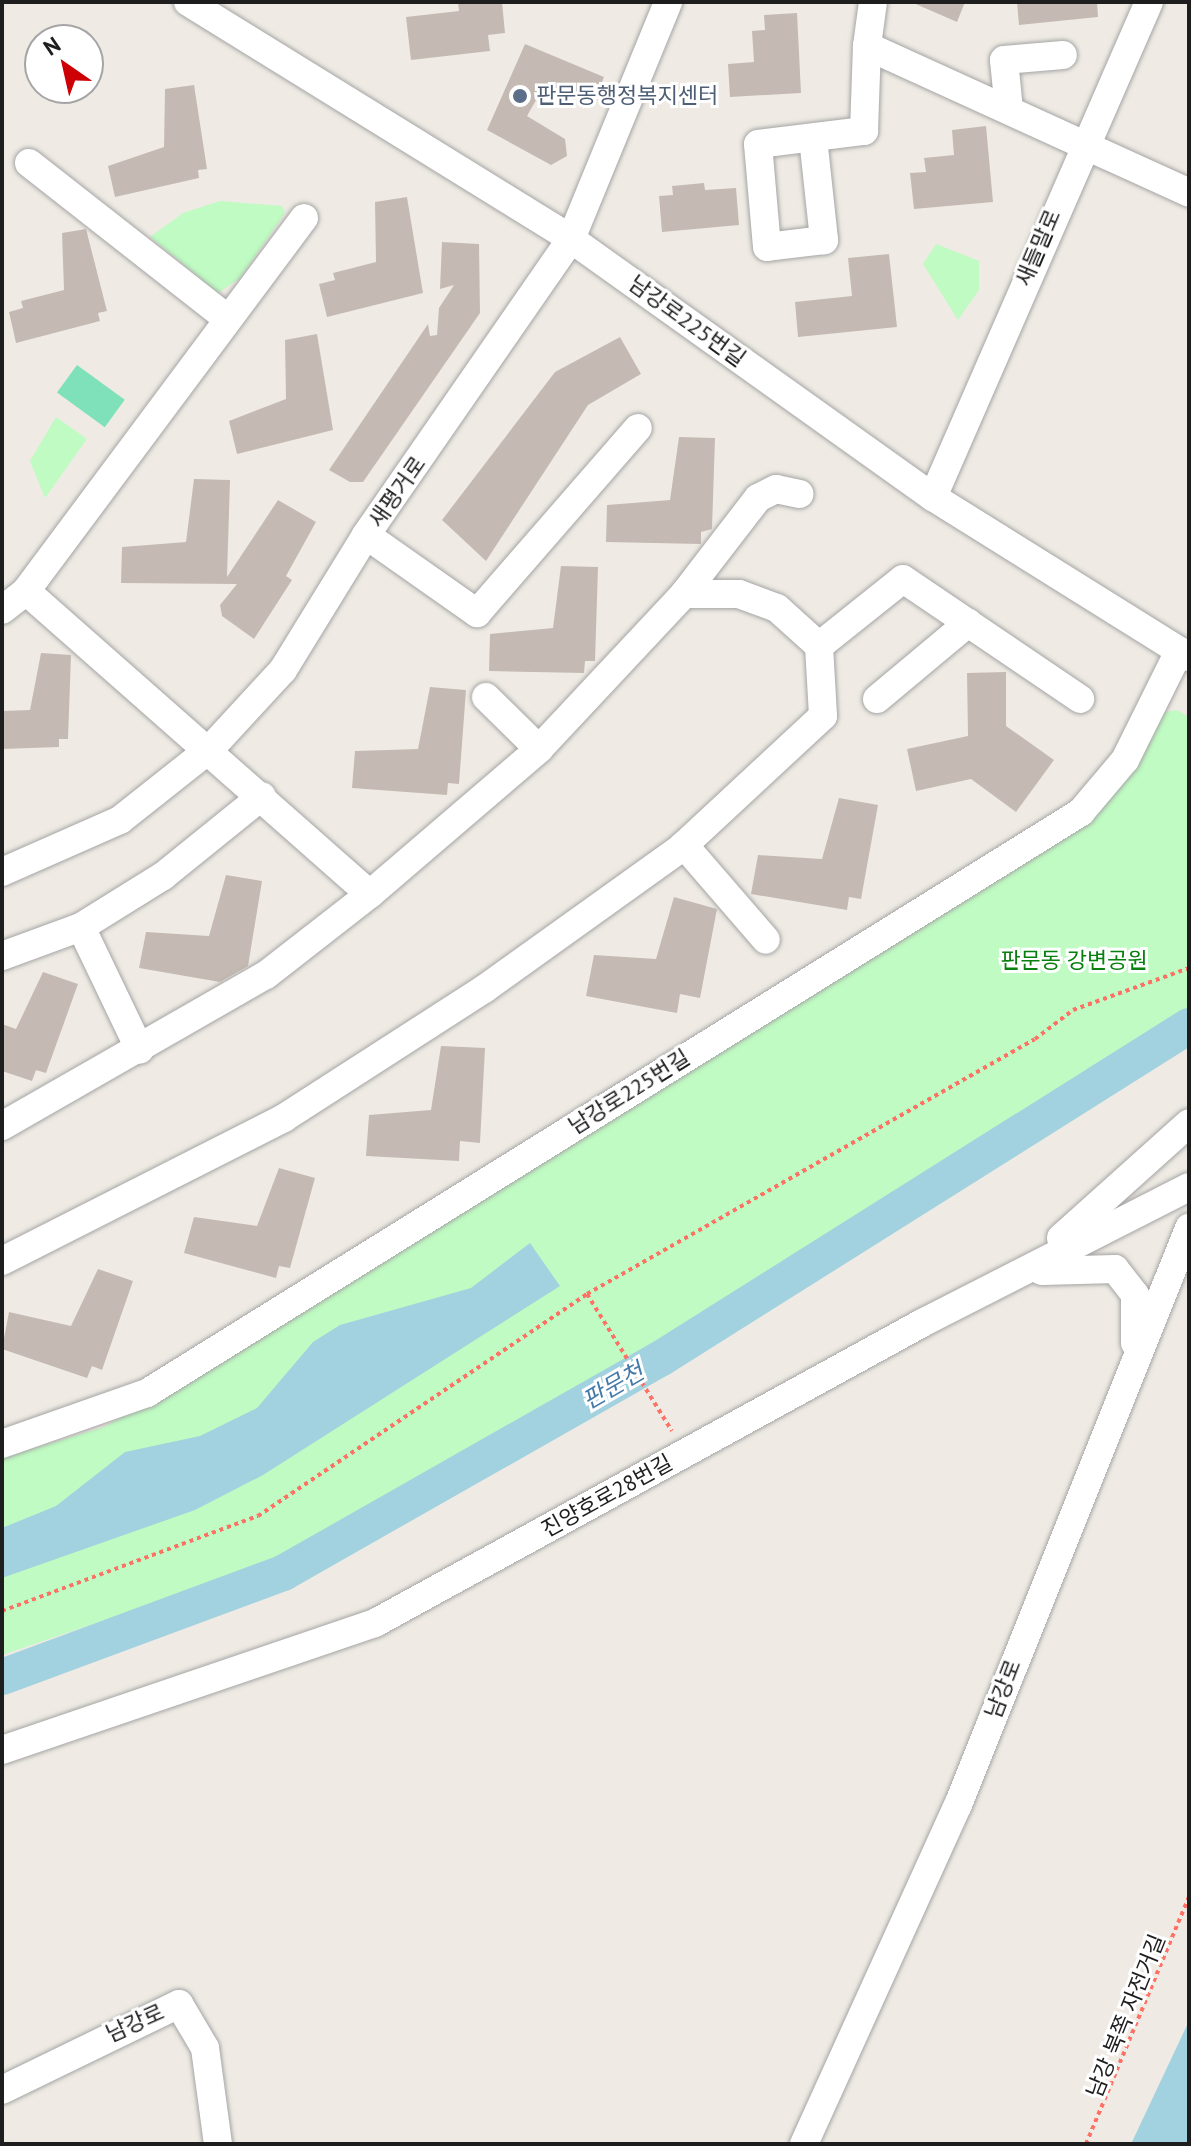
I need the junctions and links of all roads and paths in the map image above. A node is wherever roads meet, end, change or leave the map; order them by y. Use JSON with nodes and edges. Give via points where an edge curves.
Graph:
{"nodes":[{"id":1,"x":188,"y":2,"type":"edge"},
{"id":2,"x":668,"y":2,"type":"edge"},
{"id":3,"x":873,"y":2,"type":"edge"},
{"id":4,"x":1149,"y":2,"type":"edge"},
{"id":5,"x":867,"y":46,"type":"junction"},
{"id":6,"x":1063,"y":55,"type":"dead end"},
{"id":7,"x":1009,"y":110,"type":"junction"},
{"id":8,"x":813,"y":138,"type":"dead end"},
{"id":9,"x":1081,"y":147,"type":"junction"},
{"id":10,"x":29,"y":163,"type":"dead end"},
{"id":11,"x":1189,"y":193,"type":"edge"},
{"id":12,"x":304,"y":218,"type":"dead end"},
{"id":13,"x":571,"y":239,"type":"junction"},
{"id":14,"x":227,"y":318,"type":"junction"},
{"id":15,"x":638,"y":428,"type":"dead end"},
{"id":16,"x":799,"y":494,"type":"dead end"},
{"id":17,"x":933,"y":497,"type":"junction"},
{"id":18,"x":366,"y":535,"type":"junction"},
{"id":19,"x":26,"y":591,"type":"junction"},
{"id":20,"x":684,"y":594,"type":"junction"},
{"id":21,"x":2,"y":610,"type":"edge"},
{"id":22,"x":968,"y":623,"type":"junction"},
{"id":23,"x":819,"y":646,"type":"junction"},
{"id":24,"x":1184,"y":654,"type":"edge"},
{"id":25,"x":486,"y":697,"type":"dead end"},
{"id":26,"x":877,"y":699,"type":"dead end"},
{"id":27,"x":1080,"y":699,"type":"dead end"},
{"id":28,"x":211,"y":748,"type":"junction"},
{"id":29,"x":539,"y":749,"type":"junction"},
{"id":30,"x":262,"y":796,"type":"junction"},
{"id":31,"x":684,"y":845,"type":"junction"},
{"id":32,"x":2,"y":872,"type":"edge"},
{"id":33,"x":370,"y":894,"type":"junction"},
{"id":34,"x":81,"y":927,"type":"junction"},
{"id":35,"x":766,"y":940,"type":"dead end"},
{"id":36,"x":2,"y":956,"type":"edge"},
{"id":37,"x":1189,"y":968,"type":"edge"},
{"id":38,"x":140,"y":1050,"type":"junction"},
{"id":39,"x":1189,"y":1123,"type":"edge"},
{"id":40,"x":2,"y":1126,"type":"edge"},
{"id":41,"x":1189,"y":1187,"type":"edge"},
{"id":42,"x":1189,"y":1228,"type":"edge"},
{"id":43,"x":2,"y":1261,"type":"edge"},
{"id":44,"x":1014,"y":1276,"type":"junction"},
{"id":45,"x":587,"y":1294,"type":"junction"},
{"id":46,"x":1135,"y":1356,"type":"junction"},
{"id":47,"x":672,"y":1431,"type":"dead end"},
{"id":48,"x":2,"y":1444,"type":"edge"},
{"id":49,"x":2,"y":1611,"type":"edge"},
{"id":50,"x":2,"y":1750,"type":"edge"},
{"id":51,"x":1189,"y":1896,"type":"edge"},
{"id":52,"x":2,"y":2090,"type":"edge"},
{"id":53,"x":218,"y":2144,"type":"edge"},
{"id":54,"x":804,"y":2144,"type":"edge"},
{"id":55,"x":1086,"y":2144,"type":"edge"}],
"edges":[{"from":1,"to":13,"type":"street","name":"남강로225번길"},
{"from":2,"to":13,"type":"street","name":"새평거로"},
{"from":3,"to":5,"type":"street"},
{"from":4,"to":9,"type":"street","name":"새들말로"},
{"from":5,"to":7,"type":"street"},
{"from":5,"to":8,"type":"street","via":[[864,131]]},
{"from":6,"to":7,"type":"street","via":[[1004,60]]},
{"from":7,"to":9,"type":"street"},
{"from":9,"to":11,"type":"street"},
{"from":9,"to":17,"type":"street","name":"새들말로"},
{"from":10,"to":14,"type":"street"},
{"from":12,"to":14,"type":"street"},
{"from":13,"to":17,"type":"street","name":"남강로225번길"},
{"from":13,"to":18,"type":"street","name":"새평거로"},
{"from":14,"to":19,"type":"street"},
{"from":15,"to":18,"type":"street","via":[[477,613]]},
{"from":16,"to":20,"type":"street","via":[[776,489],[758,498]]},
{"from":17,"to":24,"type":"street","name":"남강로225번길"},
{"from":18,"to":28,"type":"street","name":"새평거로","via":[[283,670]]},
{"from":19,"to":21,"type":"street"},
{"from":19,"to":28,"type":"street"},
{"from":20,"to":23,"type":"street","via":[[739,594],[777,608]]},
{"from":20,"to":29,"type":"street"},
{"from":22,"to":23,"type":"street","via":[[903,579]]},
{"from":22,"to":26,"type":"street"},
{"from":22,"to":27,"type":"street"},
{"from":23,"to":31,"type":"street","via":[[823,716]]},
{"from":24,"to":48,"type":"street","name":"남강로225번길","via":[[1125,760],[1081,812],[147,1393]]},
{"from":25,"to":29,"type":"street"},
{"from":28,"to":30,"type":"street"},
{"from":28,"to":32,"type":"street","name":"새평거로","via":[[120,820]]},
{"from":29,"to":33,"type":"street"},
{"from":30,"to":33,"type":"street"},
{"from":30,"to":34,"type":"street","via":[[163,876]]},
{"from":31,"to":35,"type":"street"},
{"from":31,"to":43,"type":"street","via":[[484,989],[284,1118]]},
{"from":33,"to":38,"type":"street","via":[[266,975]]},
{"from":34,"to":36,"type":"street"},
{"from":34,"to":38,"type":"street"},
{"from":37,"to":45,"type":"path","via":[[1073,1010],[1035,1039]]},
{"from":38,"to":40,"type":"street"},
{"from":39,"to":44,"type":"street","via":[[1129,1184]]},
{"from":41,"to":44,"type":"street","name":"진양호로28번길"},
{"from":42,"to":46,"type":"street","name":"남강로"},
{"from":44,"to":46,"type":"street","via":[[1074,1265],[1115,1269],[1135,1295]]},
{"from":44,"to":50,"type":"street","name":"진양호로28번길","via":[[375,1623]]},
{"from":45,"to":47,"type":"path"},
{"from":45,"to":49,"type":"path","via":[[258,1516]]},
{"from":46,"to":54,"type":"street","name":"남강로","via":[[958,1805]]},
{"from":51,"to":55,"type":"path","name":"남강 북쪽 자전거길"},
{"from":52,"to":53,"type":"street","name":"남강로","via":[[179,2004],[205,2048]]}]}
